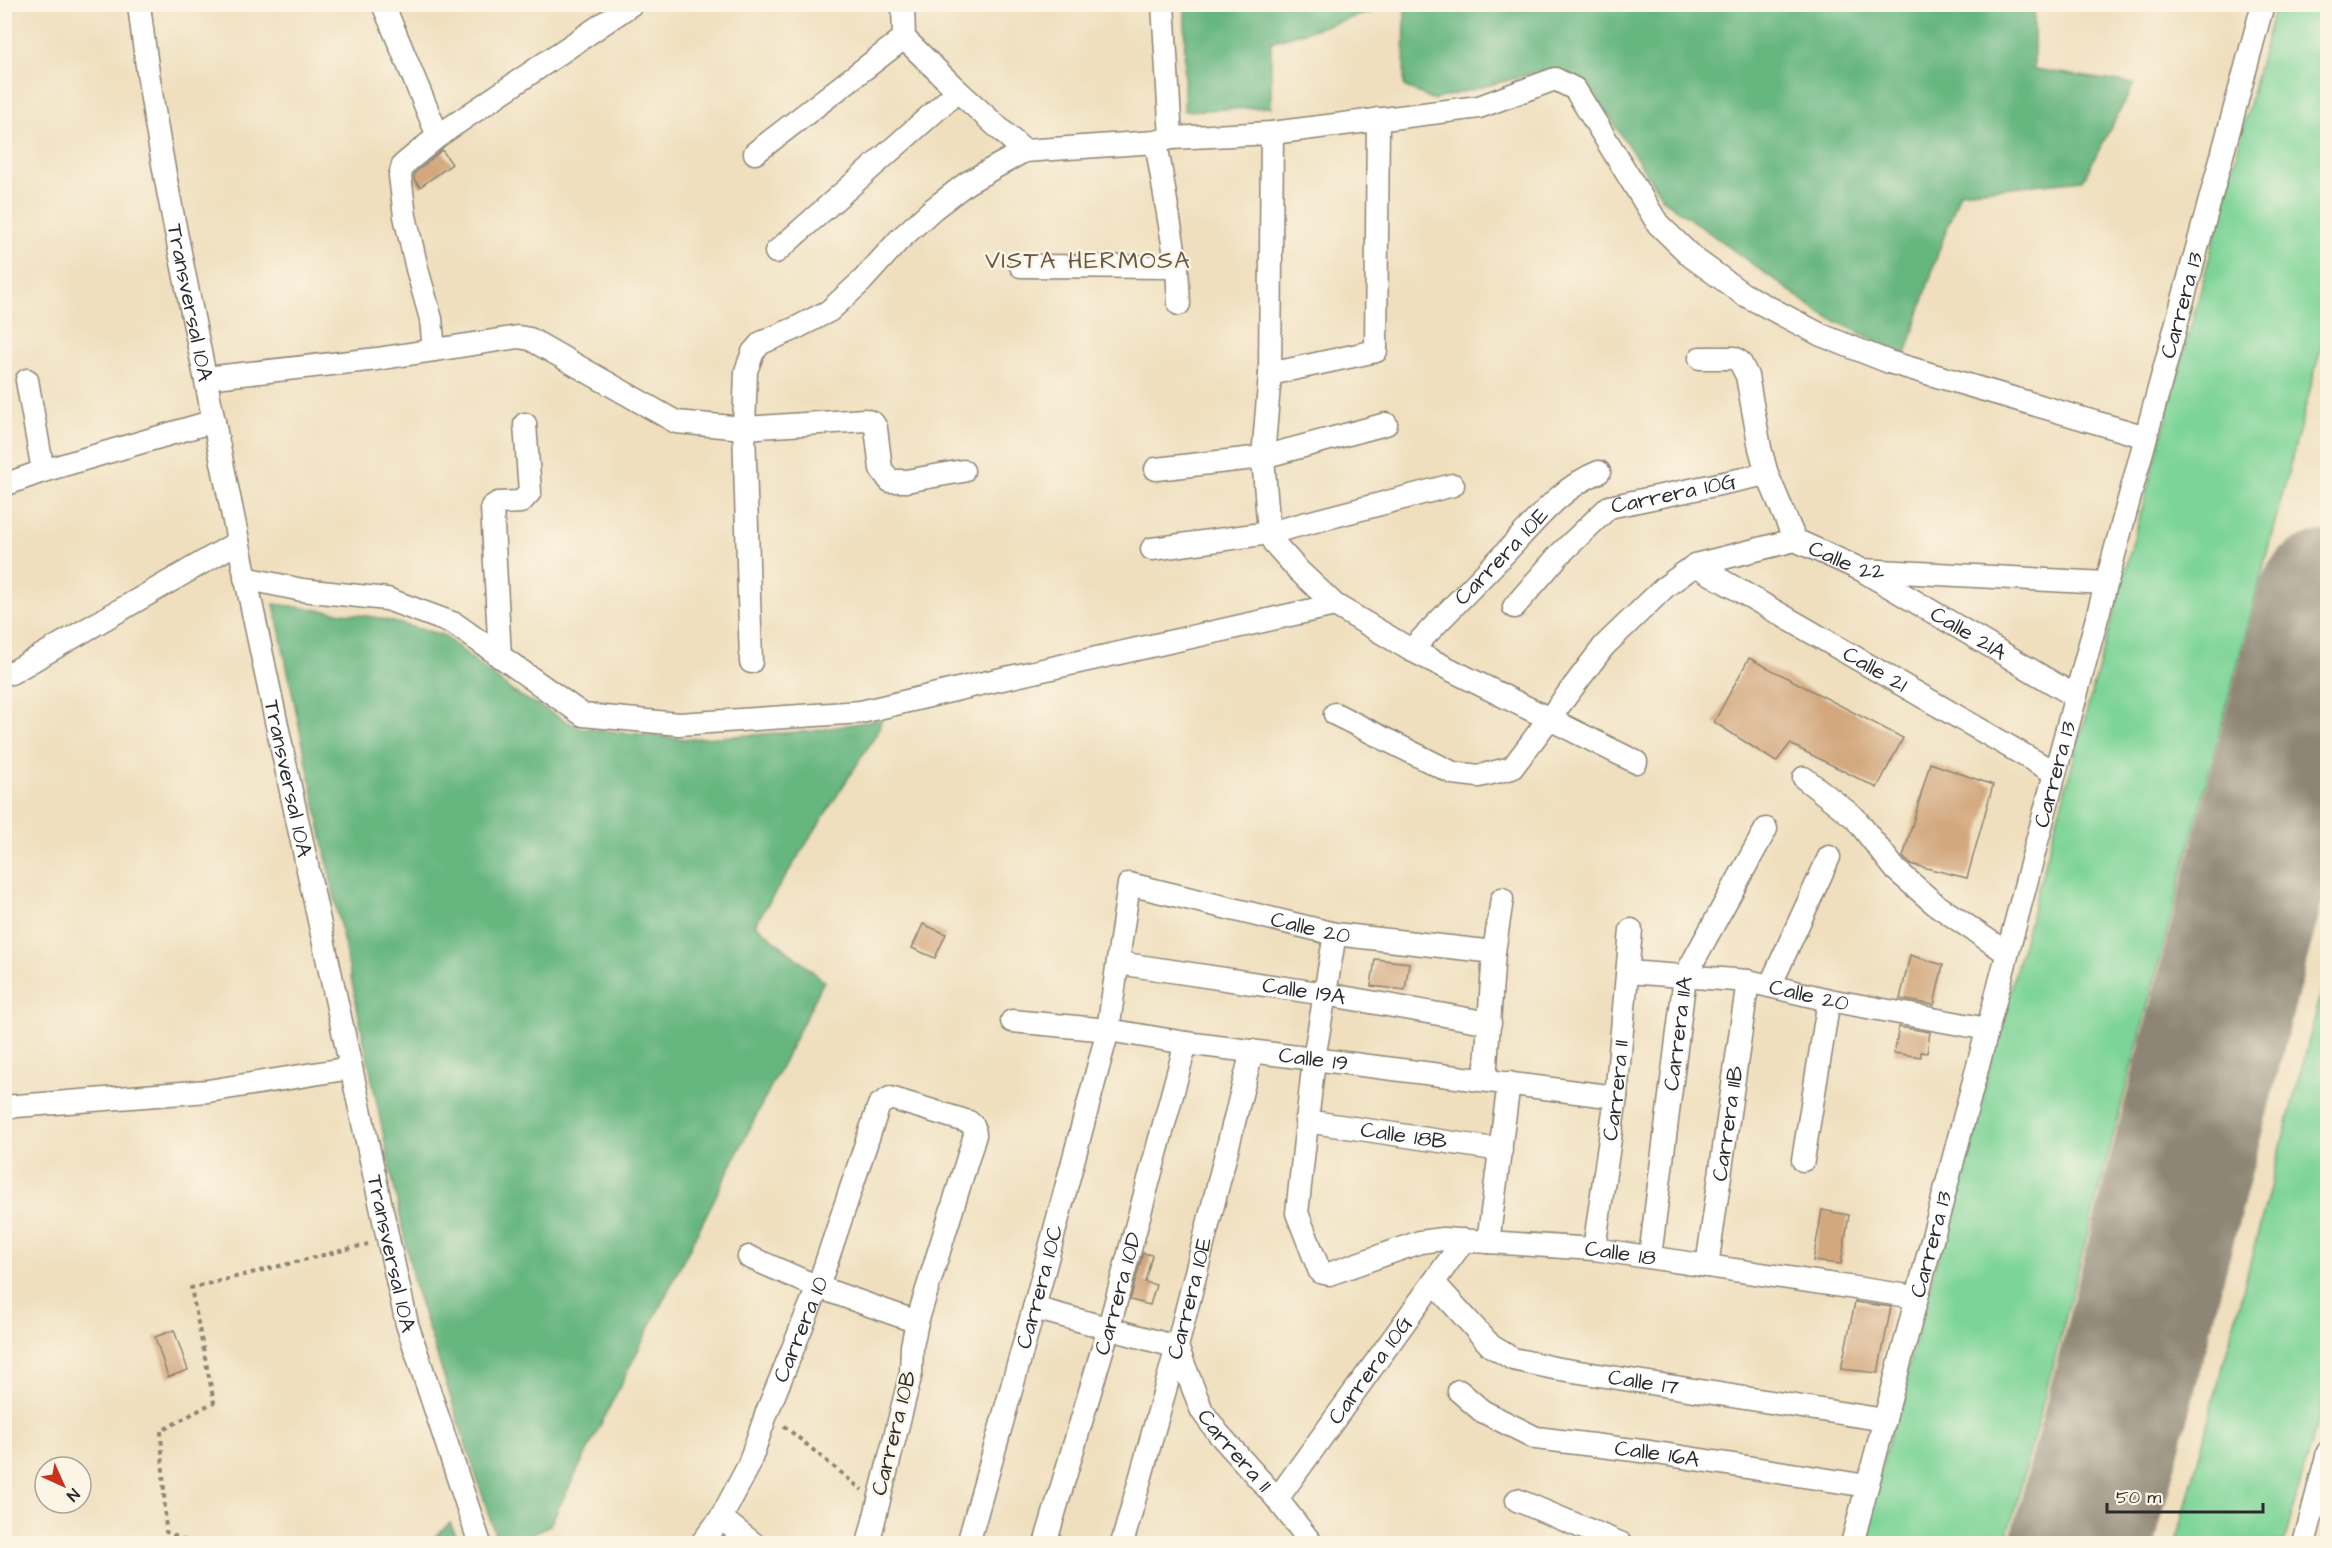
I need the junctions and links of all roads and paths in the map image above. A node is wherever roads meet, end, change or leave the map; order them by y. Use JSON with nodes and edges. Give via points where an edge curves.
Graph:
{"nodes":[{"id":1,"x":139,"y":4,"type":"edge"},
{"id":2,"x":384,"y":4,"type":"edge"},
{"id":3,"x":632,"y":4,"type":"edge"},
{"id":4,"x":903,"y":4,"type":"edge"},
{"id":5,"x":1163,"y":4,"type":"edge"},
{"id":6,"x":2263,"y":4,"type":"edge"},
{"id":7,"x":904,"y":38,"type":"junction"},
{"id":8,"x":958,"y":91,"type":"junction"},
{"id":9,"x":1378,"y":119,"type":"junction"},
{"id":10,"x":1272,"y":133,"type":"junction"},
{"id":11,"x":438,"y":136,"type":"junction"},
{"id":12,"x":1164,"y":140,"type":"junction"},
{"id":13,"x":1024,"y":151,"type":"junction"},
{"id":14,"x":755,"y":153,"type":"dead end"},
{"id":15,"x":776,"y":252,"type":"dead end"},
{"id":16,"x":1021,"y":266,"type":"dead end"},
{"id":17,"x":1177,"y":267,"type":"junction"},
{"id":18,"x":1179,"y":304,"type":"dead end"},
{"id":19,"x":434,"y":350,"type":"junction"},
{"id":20,"x":1700,"y":358,"type":"dead end"},
{"id":21,"x":1270,"y":374,"type":"junction"},
{"id":22,"x":206,"y":378,"type":"junction"},
{"id":23,"x":27,"y":380,"type":"dead end"},
{"id":24,"x":214,"y":421,"type":"junction"},
{"id":25,"x":525,"y":424,"type":"dead end"},
{"id":26,"x":1386,"y":424,"type":"dead end"},
{"id":27,"x":744,"y":428,"type":"junction"},
{"id":28,"x":2146,"y":437,"type":"junction"},
{"id":29,"x":1263,"y":457,"type":"junction"},
{"id":30,"x":1156,"y":469,"type":"dead end"},
{"id":31,"x":43,"y":471,"type":"junction"},
{"id":32,"x":963,"y":471,"type":"dead end"},
{"id":33,"x":1599,"y":472,"type":"dead end"},
{"id":34,"x":1767,"y":474,"type":"junction"},
{"id":35,"x":4,"y":485,"type":"edge"},
{"id":36,"x":1453,"y":485,"type":"dead end"},
{"id":37,"x":1269,"y":532,"type":"junction"},
{"id":38,"x":1795,"y":540,"type":"junction"},
{"id":39,"x":238,"y":542,"type":"junction"},
{"id":40,"x":1152,"y":549,"type":"dead end"},
{"id":41,"x":1695,"y":566,"type":"junction"},
{"id":42,"x":1862,"y":570,"type":"junction"},
{"id":43,"x":245,"y":579,"type":"junction"},
{"id":44,"x":2106,"y":583,"type":"junction"},
{"id":45,"x":1335,"y":604,"type":"junction"},
{"id":46,"x":1514,"y":607,"type":"dead end"},
{"id":47,"x":1412,"y":650,"type":"junction"},
{"id":48,"x":500,"y":657,"type":"junction"},
{"id":49,"x":751,"y":662,"type":"dead end"},
{"id":50,"x":11,"y":673,"type":"dead end"},
{"id":51,"x":2076,"y":696,"type":"junction"},
{"id":52,"x":1335,"y":714,"type":"dead end"},
{"id":53,"x":1549,"y":718,"type":"junction"},
{"id":54,"x":1636,"y":762,"type":"dead end"},
{"id":55,"x":2055,"y":773,"type":"junction"},
{"id":56,"x":1804,"y":778,"type":"dead end"},
{"id":57,"x":1767,"y":829,"type":"dead end"},
{"id":58,"x":1829,"y":857,"type":"dead end"},
{"id":59,"x":1129,"y":884,"type":"joint"},
{"id":60,"x":1502,"y":899,"type":"dead end"},
{"id":61,"x":1631,"y":930,"type":"dead end"},
{"id":62,"x":1335,"y":934,"type":"junction"},
{"id":63,"x":1494,"y":952,"type":"junction"},
{"id":64,"x":2007,"y":952,"type":"junction"},
{"id":65,"x":1118,"y":963,"type":"junction"},
{"id":66,"x":1628,"y":972,"type":"junction"},
{"id":67,"x":1685,"y":976,"type":"junction"},
{"id":68,"x":1748,"y":981,"type":"junction"},
{"id":69,"x":1770,"y":986,"type":"junction"},
{"id":70,"x":1325,"y":994,"type":"junction"},
{"id":71,"x":1829,"y":1000,"type":"junction"},
{"id":72,"x":1012,"y":1021,"type":"dead end"},
{"id":73,"x":1490,"y":1023,"type":"junction"},
{"id":74,"x":1987,"y":1029,"type":"junction"},
{"id":75,"x":1108,"y":1030,"type":"junction"},
{"id":76,"x":1186,"y":1043,"type":"junction"},
{"id":77,"x":1252,"y":1051,"type":"junction"},
{"id":78,"x":1314,"y":1059,"type":"junction"},
{"id":79,"x":351,"y":1068,"type":"junction"},
{"id":80,"x":1485,"y":1080,"type":"junction"},
{"id":81,"x":1509,"y":1083,"type":"junction"},
{"id":82,"x":1616,"y":1097,"type":"junction"},
{"id":83,"x":879,"y":1105,"type":"joint"},
{"id":84,"x":4,"y":1107,"type":"edge"},
{"id":85,"x":1306,"y":1121,"type":"junction"},
{"id":86,"x":1501,"y":1150,"type":"junction"},
{"id":87,"x":1803,"y":1160,"type":"dead end"},
{"id":88,"x":388,"y":1239,"type":"junction"},
{"id":89,"x":1464,"y":1240,"type":"junction"},
{"id":90,"x":1488,"y":1242,"type":"junction"},
{"id":91,"x":1594,"y":1249,"type":"junction"},
{"id":92,"x":749,"y":1257,"type":"dead end"},
{"id":93,"x":1650,"y":1257,"type":"junction"},
{"id":94,"x":1707,"y":1266,"type":"junction"},
{"id":95,"x":1434,"y":1283,"type":"junction"},
{"id":96,"x":818,"y":1287,"type":"junction"},
{"id":97,"x":1915,"y":1297,"type":"junction"},
{"id":98,"x":1034,"y":1308,"type":"junction"},
{"id":99,"x":917,"y":1322,"type":"junction"},
{"id":100,"x":1109,"y":1327,"type":"junction"},
{"id":101,"x":1177,"y":1347,"type":"junction"},
{"id":102,"x":1459,"y":1391,"type":"dead end"},
{"id":103,"x":767,"y":1412,"type":"junction"},
{"id":104,"x":1885,"y":1420,"type":"junction"},
{"id":105,"x":2328,"y":1452,"type":"edge"},
{"id":106,"x":1867,"y":1486,"type":"junction"},
{"id":107,"x":1277,"y":1499,"type":"junction"},
{"id":108,"x":1517,"y":1500,"type":"dead end"},
{"id":109,"x":877,"y":1502,"type":"junction"},
{"id":110,"x":721,"y":1518,"type":"junction"},
{"id":111,"x":193,"y":1544,"type":"edge"},
{"id":112,"x":480,"y":1544,"type":"edge"},
{"id":113,"x":701,"y":1544,"type":"edge"},
{"id":114,"x":754,"y":1544,"type":"edge"},
{"id":115,"x":868,"y":1544,"type":"edge"},
{"id":116,"x":968,"y":1544,"type":"edge"},
{"id":117,"x":1045,"y":1544,"type":"edge"},
{"id":118,"x":1122,"y":1544,"type":"edge"},
{"id":119,"x":1312,"y":1544,"type":"edge"},
{"id":120,"x":1622,"y":1544,"type":"edge"},
{"id":121,"x":1852,"y":1544,"type":"edge"},
{"id":122,"x":2304,"y":1544,"type":"edge"}],
"edges":[{"from":1,"to":22,"type":"street","name":"Transversal 10A","via":[[166,180]]},
{"from":2,"to":11,"type":"street"},
{"from":3,"to":11,"type":"street"},
{"from":4,"to":7,"type":"street"},
{"from":5,"to":12,"type":"street"},
{"from":6,"to":28,"type":"street","name":"Carrera 13"},
{"from":7,"to":8,"type":"street"},
{"from":7,"to":14,"type":"street"},
{"from":8,"to":13,"type":"street"},
{"from":8,"to":15,"type":"street"},
{"from":9,"to":10,"type":"street"},
{"from":9,"to":21,"type":"street","via":[[1376,351]]},
{"from":9,"to":28,"type":"street","via":[[1479,107],[1555,79],[1575,89],[1658,224],[1692,257],[1743,294],[1821,335],[1889,362]]},
{"from":10,"to":12,"type":"street"},
{"from":10,"to":21,"type":"street"},
{"from":11,"to":19,"type":"street","via":[[404,165],[400,176],[417,269],[431,319]]},
{"from":12,"to":13,"type":"street"},
{"from":12,"to":17,"type":"street"},
{"from":13,"to":27,"type":"street","via":[[966,183],[933,209],[829,311],[761,343],[746,371]]},
{"from":16,"to":17,"type":"street"},
{"from":17,"to":18,"type":"street"},
{"from":19,"to":22,"type":"street"},
{"from":19,"to":27,"type":"street","via":[[518,336],[530,339],[676,422]]},
{"from":20,"to":34,"type":"street","via":[[1734,358],[1743,366]]},
{"from":21,"to":29,"type":"street"},
{"from":22,"to":24,"type":"street","name":"Transversal 10A"},
{"from":23,"to":31,"type":"street"},
{"from":24,"to":31,"type":"street"},
{"from":24,"to":39,"type":"street","name":"Transversal 10A"},
{"from":25,"to":48,"type":"street","via":[[530,492],[523,501],[492,507]]},
{"from":26,"to":29,"type":"street"},
{"from":27,"to":32,"type":"street","via":[[865,420],[876,428],[881,469],[890,481],[906,482]]},
{"from":27,"to":49,"type":"street"},
{"from":28,"to":44,"type":"street","name":"Carrera 13"},
{"from":29,"to":30,"type":"street"},
{"from":29,"to":37,"type":"street"},
{"from":31,"to":35,"type":"street"},
{"from":33,"to":47,"type":"street","name":"Carrera 10E","via":[[1563,494],[1530,525]]},
{"from":34,"to":38,"type":"street"},
{"from":34,"to":46,"type":"street","name":"Carrera 10G","via":[[1609,507],[1559,555]]},
{"from":36,"to":37,"type":"street"},
{"from":37,"to":40,"type":"street"},
{"from":37,"to":45,"type":"street","via":[[1298,570]]},
{"from":38,"to":41,"type":"street","name":"Calle 22"},
{"from":38,"to":42,"type":"street","name":"Calle 22"},
{"from":39,"to":43,"type":"street","name":"Transversal 10A"},
{"from":39,"to":50,"type":"street"},
{"from":41,"to":53,"type":"street","name":"Calle 22","via":[[1665,587],[1612,637]]},
{"from":41,"to":55,"type":"street","name":"Calle 21"},
{"from":42,"to":44,"type":"street","name":"Calle 22"},
{"from":42,"to":51,"type":"street","name":"Calle 21A"},
{"from":43,"to":48,"type":"street","via":[[387,599],[455,624]]},
{"from":43,"to":79,"type":"street","name":"Transversal 10A"},
{"from":44,"to":51,"type":"street","name":"Carrera 13"},
{"from":45,"to":47,"type":"street"},
{"from":45,"to":48,"type":"street","via":[[861,712],[679,724],[583,716]]},
{"from":47,"to":53,"type":"street"},
{"from":51,"to":55,"type":"street","name":"Carrera 13"},
{"from":52,"to":53,"type":"street","name":"Calle 22","via":[[1453,773],[1479,776],[1512,768]]},
{"from":53,"to":54,"type":"street"},
{"from":55,"to":64,"type":"street","name":"Carrera 13"},
{"from":56,"to":64,"type":"street","via":[[1855,818],[1896,870],[1935,904]]},
{"from":57,"to":67,"type":"street","name":"Carrera 11A"},
{"from":58,"to":69,"type":"street"},
{"from":59,"to":62,"type":"street","name":"Calle 20"},
{"from":59,"to":65,"type":"street","name":"Carrera 10C"},
{"from":60,"to":63,"type":"street"},
{"from":61,"to":66,"type":"street","name":"Carrera 11"},
{"from":62,"to":63,"type":"street","name":"Calle 20"},
{"from":62,"to":70,"type":"street"},
{"from":63,"to":73,"type":"street"},
{"from":64,"to":74,"type":"street","name":"Carrera 13"},
{"from":65,"to":70,"type":"street","name":"Calle 19A"},
{"from":65,"to":75,"type":"street","name":"Carrera 10C"},
{"from":66,"to":67,"type":"street","name":"Calle 20"},
{"from":66,"to":82,"type":"street","name":"Carrera 11"},
{"from":67,"to":68,"type":"street","name":"Calle 20"},
{"from":67,"to":93,"type":"street","name":"Carrera 11A"},
{"from":68,"to":69,"type":"street","name":"Calle 20"},
{"from":68,"to":94,"type":"street","name":"Carrera 11B"},
{"from":69,"to":71,"type":"street","name":"Calle 20"},
{"from":70,"to":73,"type":"street","name":"Calle 19A"},
{"from":70,"to":78,"type":"street"},
{"from":71,"to":74,"type":"street","name":"Calle 20"},
{"from":71,"to":87,"type":"street"},
{"from":72,"to":75,"type":"street","name":"Calle 19"},
{"from":73,"to":80,"type":"street"},
{"from":74,"to":97,"type":"street","name":"Carrera 13"},
{"from":75,"to":76,"type":"street","name":"Calle 19"},
{"from":75,"to":98,"type":"street","name":"Carrera 10C"},
{"from":76,"to":77,"type":"street","name":"Calle 19"},
{"from":76,"to":100,"type":"street","name":"Carrera 10D"},
{"from":77,"to":78,"type":"street","name":"Calle 19"},
{"from":77,"to":101,"type":"street","name":"Carrera 10E"},
{"from":78,"to":80,"type":"street","name":"Calle 19"},
{"from":78,"to":85,"type":"street"},
{"from":79,"to":84,"type":"street","via":[[208,1091]]},
{"from":79,"to":88,"type":"street","name":"Transversal 10A"},
{"from":80,"to":81,"type":"street","name":"Calle 19"},
{"from":81,"to":82,"type":"street","name":"Calle 19"},
{"from":81,"to":86,"type":"street"},
{"from":82,"to":91,"type":"street","name":"Carrera 11"},
{"from":83,"to":96,"type":"street","name":"Carrera 10"},
{"from":83,"to":99,"type":"street","name":"Carrera 10B","via":[[890,1098],[969,1122],[974,1127],[975,1135]]},
{"from":85,"to":86,"type":"street","name":"Calle 18B"},
{"from":85,"to":89,"type":"street","name":"Calle 18","via":[[1297,1213],[1318,1271],[1329,1274],[1430,1240]]},
{"from":86,"to":90,"type":"street"},
{"from":88,"to":111,"type":"path","via":[[191,1288],[214,1402],[161,1431],[166,1532]]},
{"from":88,"to":112,"type":"street","name":"Transversal 10A","via":[[407,1324]]},
{"from":89,"to":90,"type":"street","name":"Calle 18"},
{"from":89,"to":95,"type":"street","name":"Carrera 10G"},
{"from":90,"to":91,"type":"street","name":"Calle 18"},
{"from":91,"to":93,"type":"street","name":"Calle 18"},
{"from":92,"to":96,"type":"street"},
{"from":93,"to":94,"type":"street","name":"Calle 18"},
{"from":94,"to":97,"type":"street","name":"Calle 18"},
{"from":95,"to":104,"type":"street","name":"Calle 17","via":[[1483,1339],[1514,1359]]},
{"from":95,"to":107,"type":"street","name":"Carrera 10G"},
{"from":96,"to":99,"type":"street"},
{"from":96,"to":103,"type":"street","name":"Carrera 10"},
{"from":97,"to":104,"type":"street","name":"Carrera 13"},
{"from":98,"to":100,"type":"street"},
{"from":98,"to":116,"type":"street","name":"Carrera 10C"},
{"from":99,"to":109,"type":"street","name":"Carrera 10B","via":[[911,1373]]},
{"from":100,"to":101,"type":"street"},
{"from":100,"to":117,"type":"street","name":"Carrera 10D"},
{"from":101,"to":107,"type":"street","name":"Carrera 11","via":[[1202,1411]]},
{"from":101,"to":118,"type":"street","name":"Carrera 10E"},
{"from":102,"to":106,"type":"street","name":"Calle 16A","via":[[1482,1411],[1536,1438]]},
{"from":103,"to":109,"type":"path"},
{"from":103,"to":110,"type":"street","name":"Carrera 10","via":[[748,1467]]},
{"from":104,"to":106,"type":"street","name":"Carrera 13"},
{"from":105,"to":122,"type":"street"},
{"from":106,"to":121,"type":"street","name":"Carrera 13"},
{"from":107,"to":119,"type":"street","name":"Carrera 11"},
{"from":108,"to":120,"type":"street"},
{"from":109,"to":115,"type":"street","name":"Carrera 10B"},
{"from":110,"to":113,"type":"street","name":"Carrera 10"},
{"from":110,"to":114,"type":"street"}]}
